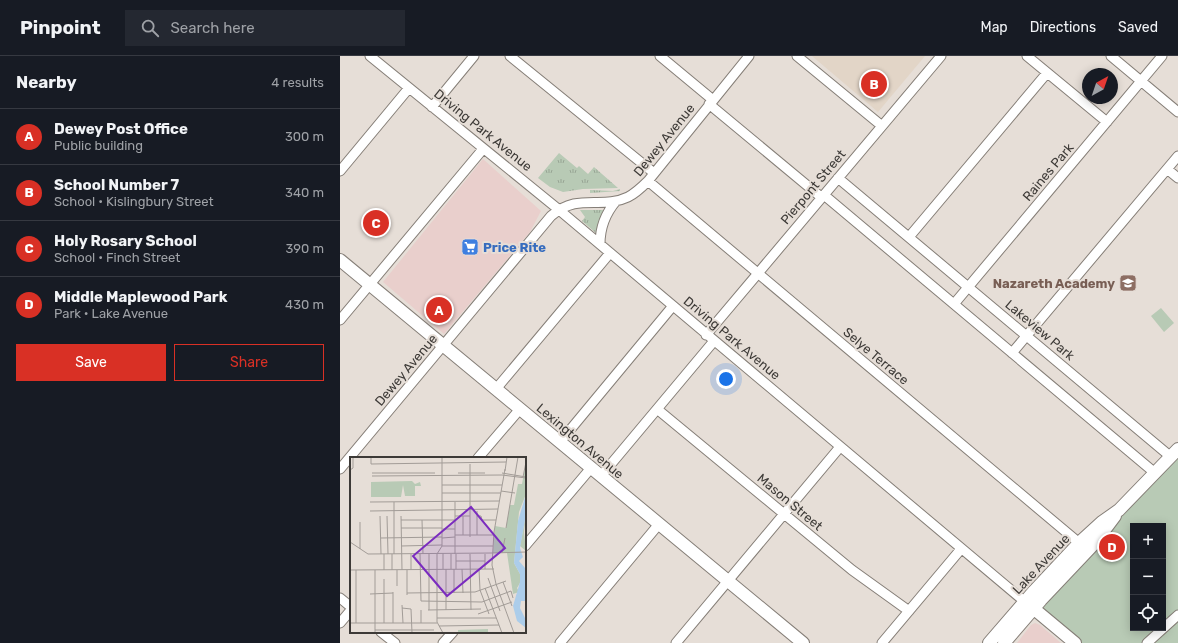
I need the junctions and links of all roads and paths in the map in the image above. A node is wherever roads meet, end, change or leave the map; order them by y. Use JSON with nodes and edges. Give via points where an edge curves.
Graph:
{"nodes":[{"id":1,"x":370,"y":56,"type":"edge"},
{"id":2,"x":474,"y":56,"type":"edge"},
{"id":3,"x":510,"y":56,"type":"edge"},
{"id":4,"x":660,"y":56,"type":"edge"},
{"id":5,"x":749,"y":56,"type":"edge"},
{"id":6,"x":798,"y":56,"type":"edge"},
{"id":7,"x":941,"y":56,"type":"edge"},
{"id":8,"x":1027,"y":56,"type":"edge"},
{"id":9,"x":1111,"y":56,"type":"edge"},
{"id":10,"x":1162,"y":56,"type":"edge"},
{"id":11,"x":1047,"y":72,"type":"junction"},
{"id":12,"x":1141,"y":81,"type":"junction"},
{"id":13,"x":409,"y":88,"type":"junction"},
{"id":14,"x":711,"y":102,"type":"junction"},
{"id":15,"x":432,"y":107,"type":"junction"},
{"id":16,"x":1178,"y":112,"type":"edge"},
{"id":17,"x":1107,"y":122,"type":"junction"},
{"id":18,"x":882,"y":126,"type":"junction"},
{"id":19,"x":483,"y":149,"type":"junction"},
{"id":20,"x":1178,"y":156,"type":"edge"},
{"id":21,"x":1167,"y":169,"type":"junction"},
{"id":22,"x":340,"y":171,"type":"edge"},
{"id":23,"x":654,"y":173,"type":"junction"},
{"id":24,"x":838,"y":178,"type":"junction"},
{"id":25,"x":1178,"y":178,"type":"edge"},
{"id":26,"x":648,"y":181,"type":"junction"},
{"id":27,"x":823,"y":196,"type":"junction"},
{"id":28,"x":616,"y":201,"type":"junction"},
{"id":29,"x":558,"y":209,"type":"junction"},
{"id":30,"x":909,"y":237,"type":"junction"},
{"id":31,"x":600,"y":244,"type":"junction"},
{"id":32,"x":610,"y":253,"type":"junction"},
{"id":33,"x":340,"y":260,"type":"edge"},
{"id":34,"x":757,"y":274,"type":"junction"},
{"id":35,"x":370,"y":285,"type":"junction"},
{"id":36,"x":969,"y":287,"type":"junction"},
{"id":37,"x":954,"y":304,"type":"junction"},
{"id":38,"x":672,"y":306,"type":"junction"},
{"id":39,"x":340,"y":320,"type":"edge"},
{"id":40,"x":706,"y":335,"type":"junction"},
{"id":41,"x":1027,"y":336,"type":"junction"},
{"id":42,"x":714,"y":341,"type":"junction"},
{"id":43,"x":443,"y":346,"type":"junction"},
{"id":44,"x":1012,"y":353,"type":"junction"},
{"id":45,"x":496,"y":389,"type":"junction"},
{"id":46,"x":520,"y":409,"type":"junction"},
{"id":47,"x":657,"y":409,"type":"junction"},
{"id":48,"x":560,"y":442,"type":"junction"},
{"id":49,"x":840,"y":447,"type":"junction"},
{"id":50,"x":1174,"y":453,"type":"edge"},
{"id":51,"x":351,"y":457,"type":"edge"},
{"id":52,"x":479,"y":457,"type":"edge"},
{"id":53,"x":350,"y":458,"type":"edge"},
{"id":54,"x":591,"y":468,"type":"junction"},
{"id":55,"x":340,"y":470,"type":"edge"},
{"id":56,"x":1155,"y":473,"type":"junction"},
{"id":57,"x":601,"y":476,"type":"junction"},
{"id":58,"x":784,"y":514,"type":"junction"},
{"id":59,"x":659,"y":524,"type":"junction"},
{"id":60,"x":526,"y":545,"type":"edge"},
{"id":61,"x":1083,"y":547,"type":"junction"},
{"id":62,"x":961,"y":548,"type":"junction"},
{"id":63,"x":728,"y":581,"type":"junction"},
{"id":64,"x":340,"y":598,"type":"edge"},
{"id":65,"x":1029,"y":605,"type":"junction"},
{"id":66,"x":350,"y":606,"type":"edge"},
{"id":67,"x":350,"y":611,"type":"edge"},
{"id":68,"x":909,"y":611,"type":"junction"},
{"id":69,"x":1178,"y":615,"type":"edge"},
{"id":70,"x":340,"y":623,"type":"edge"},
{"id":71,"x":383,"y":633,"type":"edge"},
{"id":72,"x":452,"y":633,"type":"edge"},
{"id":73,"x":799,"y":642,"type":"edge"},
{"id":74,"x":395,"y":643,"type":"edge"},
{"id":75,"x":443,"y":643,"type":"edge"},
{"id":76,"x":560,"y":643,"type":"edge"},
{"id":77,"x":676,"y":643,"type":"edge"},
{"id":78,"x":882,"y":643,"type":"edge"},
{"id":79,"x":989,"y":643,"type":"edge"},
{"id":80,"x":1004,"y":643,"type":"edge"},
{"id":81,"x":1075,"y":643,"type":"edge"},
{"id":82,"x":1147,"y":643,"type":"edge"}],
"edges":[{"from":1,"to":13,"type":"street","name":"Driving Park Avenue"},
{"from":2,"to":15,"type":"street"},
{"from":3,"to":23,"type":"street"},
{"from":4,"to":14,"type":"street"},
{"from":5,"to":14,"type":"street","name":"Dewey Avenue"},
{"from":6,"to":18,"type":"street"},
{"from":7,"to":18,"type":"street","name":"Pierpont Street"},
{"from":8,"to":11,"type":"street"},
{"from":9,"to":12,"type":"street"},
{"from":10,"to":12,"type":"street","name":"Raines Park"},
{"from":11,"to":17,"type":"street"},
{"from":11,"to":30,"type":"street"},
{"from":12,"to":16,"type":"street"},
{"from":12,"to":17,"type":"street","name":"Raines Park"},
{"from":13,"to":15,"type":"street","name":"Driving Park Avenue"},
{"from":13,"to":22,"type":"street"},
{"from":14,"to":23,"type":"street","name":"Dewey Avenue"},
{"from":14,"to":27,"type":"street"},
{"from":15,"to":19,"type":"street","name":"Driving Park Avenue"},
{"from":17,"to":36,"type":"street","name":"Raines Park"},
{"from":18,"to":24,"type":"street","name":"Pierpont Street"},
{"from":19,"to":29,"type":"street","name":"Driving Park Avenue"},
{"from":19,"to":35,"type":"street"},
{"from":20,"to":21,"type":"street"},
{"from":21,"to":25,"type":"street"},
{"from":21,"to":41,"type":"street"},
{"from":23,"to":26,"type":"street","name":"Dewey Avenue"},
{"from":24,"to":27,"type":"street","name":"Pierpont Street"},
{"from":24,"to":30,"type":"street","name":"Lakeview Park"},
{"from":26,"to":28,"type":"street","name":"Dewey Avenue","via":[[632,195]]},
{"from":26,"to":34,"type":"street","name":"Selye Terrace"},
{"from":27,"to":34,"type":"street","name":"Pierpont Street"},
{"from":27,"to":37,"type":"street"},
{"from":28,"to":29,"type":"street","name":"Dewey Avenue","via":[[574,203]]},
{"from":28,"to":31,"type":"street","via":[[605,216]]},
{"from":29,"to":31,"type":"street","name":"Driving Park Avenue"},
{"from":29,"to":43,"type":"street","name":"Dewey Avenue"},
{"from":30,"to":36,"type":"street","name":"Lakeview Park"},
{"from":31,"to":32,"type":"street","name":"Driving Park Avenue"},
{"from":32,"to":38,"type":"street","name":"Driving Park Avenue"},
{"from":32,"to":45,"type":"street"},
{"from":33,"to":35,"type":"main road","name":"Lexington Avenue"},
{"from":34,"to":40,"type":"street","name":"Pierpont Street"},
{"from":34,"to":61,"type":"street","name":"Selye Terrace"},
{"from":35,"to":39,"type":"street"},
{"from":35,"to":43,"type":"main road","name":"Lexington Avenue"},
{"from":36,"to":37,"type":"street","name":"Raines Park"},
{"from":36,"to":41,"type":"street","name":"Lakeview Park"},
{"from":37,"to":44,"type":"street"},
{"from":38,"to":40,"type":"street","name":"Driving Park Avenue"},
{"from":38,"to":48,"type":"street"},
{"from":40,"to":42,"type":"street","name":"Driving Park Avenue"},
{"from":41,"to":44,"type":"street"},
{"from":41,"to":50,"type":"street","name":"Lakeview Park"},
{"from":42,"to":47,"type":"street"},
{"from":42,"to":49,"type":"street","name":"Driving Park Avenue"},
{"from":43,"to":45,"type":"main road","name":"Lexington Avenue"},
{"from":43,"to":51,"type":"street","name":"Dewey Avenue"},
{"from":44,"to":56,"type":"street"},
{"from":45,"to":46,"type":"main road","name":"Lexington Avenue"},
{"from":46,"to":48,"type":"main road","name":"Lexington Avenue"},
{"from":46,"to":52,"type":"street"},
{"from":47,"to":57,"type":"street"},
{"from":47,"to":58,"type":"street","name":"Mason Street"},
{"from":48,"to":54,"type":"main road","name":"Lexington Avenue"},
{"from":49,"to":58,"type":"street"},
{"from":49,"to":62,"type":"street","name":"Driving Park Avenue"},
{"from":50,"to":56,"type":"main road","name":"Lake Avenue"},
{"from":53,"to":55,"type":"street","name":"Dewey Avenue"},
{"from":54,"to":57,"type":"main road","name":"Lexington Avenue"},
{"from":54,"to":60,"type":"street"},
{"from":56,"to":61,"type":"main road","name":"Lake Avenue","via":[[1119,510],[1108,528]]},
{"from":57,"to":59,"type":"main road","name":"Lexington Avenue"},
{"from":58,"to":63,"type":"street"},
{"from":58,"to":68,"type":"street","name":"Mason Street","via":[[855,573]]},
{"from":59,"to":63,"type":"main road","name":"Lexington Avenue"},
{"from":59,"to":76,"type":"street"},
{"from":61,"to":65,"type":"main road","name":"Lake Avenue"},
{"from":62,"to":65,"type":"street","name":"Driving Park Avenue"},
{"from":62,"to":68,"type":"street"},
{"from":63,"to":73,"type":"main road","name":"Lexington Avenue"},
{"from":63,"to":77,"type":"street"},
{"from":64,"to":66,"type":"street"},
{"from":65,"to":79,"type":"main road","name":"Lake Avenue"},
{"from":65,"to":80,"type":"main road","name":"Lake Avenue"},
{"from":65,"to":81,"type":"main road","name":"Driving Park Avenue"},
{"from":67,"to":70,"type":"street"},
{"from":68,"to":78,"type":"street"},
{"from":69,"to":82,"type":"street"},
{"from":71,"to":74,"type":"street"},
{"from":72,"to":75,"type":"street"}]}
